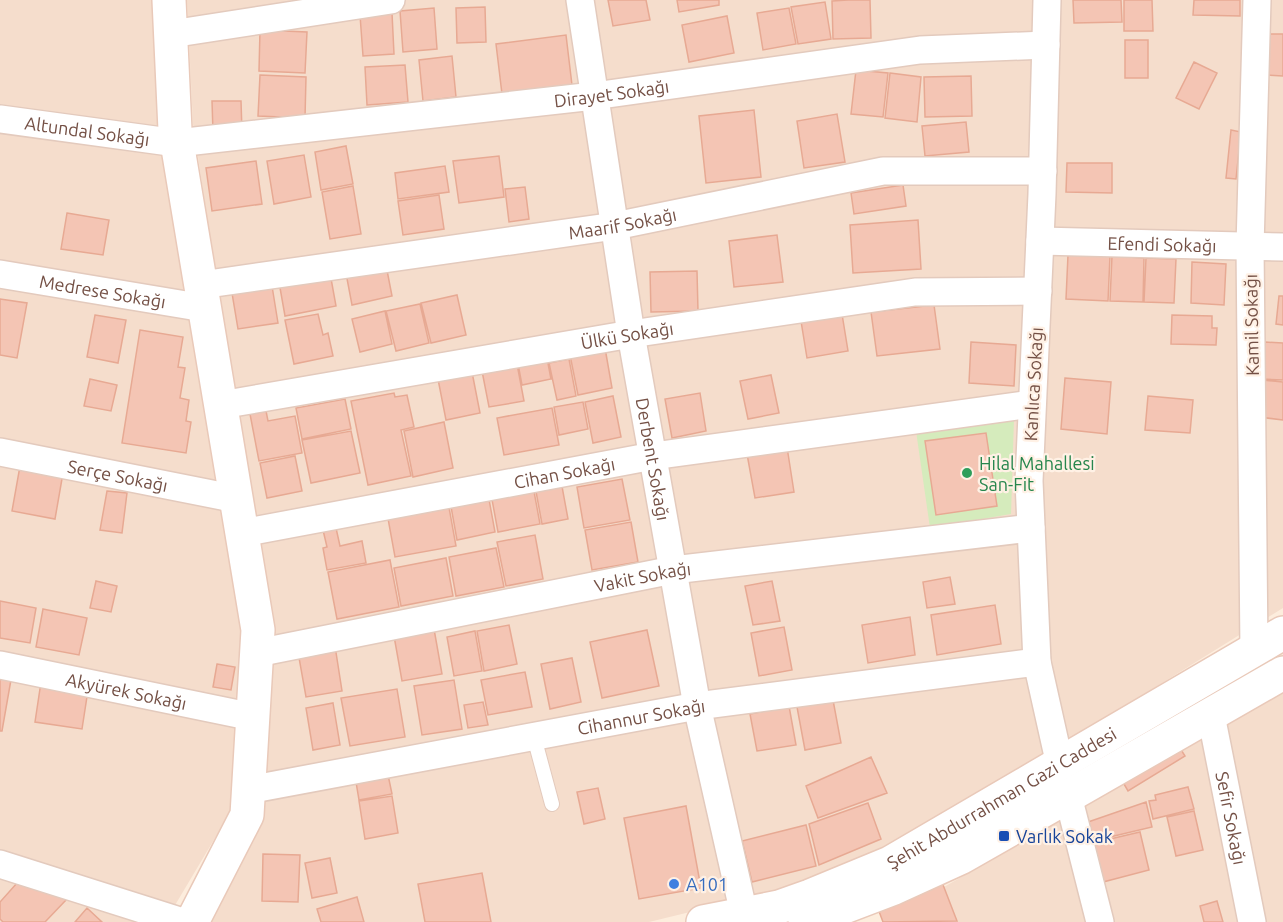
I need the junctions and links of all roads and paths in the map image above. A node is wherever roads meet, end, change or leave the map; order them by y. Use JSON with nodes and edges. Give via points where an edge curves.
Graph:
{"nodes":[{"id":1,"x":169,"y":0,"type":"edge"},
{"id":2,"x":391,"y":0,"type":"edge"},
{"id":3,"x":580,"y":0,"type":"edge"},
{"id":4,"x":1047,"y":0,"type":"edge"},
{"id":5,"x":1257,"y":0,"type":"edge"},
{"id":6,"x":171,"y":34,"type":"junction"},
{"id":7,"x":1046,"y":45,"type":"junction"},
{"id":8,"x":594,"y":96,"type":"junction"},
{"id":9,"x":0,"y":119,"type":"edge"},
{"id":10,"x":177,"y":143,"type":"junction"},
{"id":11,"x":1042,"y":171,"type":"junction"},
{"id":12,"x":615,"y":226,"type":"junction"},
{"id":13,"x":1040,"y":241,"type":"junction"},
{"id":14,"x":1250,"y":246,"type":"junction"},
{"id":15,"x":1283,"y":247,"type":"edge"},
{"id":16,"x":0,"y":274,"type":"edge"},
{"id":17,"x":1038,"y":291,"type":"junction"},
{"id":18,"x":202,"y":297,"type":"junction"},
{"id":19,"x":632,"y":334,"type":"junction"},
{"id":20,"x":1032,"y":404,"type":"junction"},
{"id":21,"x":221,"y":405,"type":"junction"},
{"id":22,"x":0,"y":452,"type":"edge"},
{"id":23,"x":653,"y":456,"type":"junction"},
{"id":24,"x":237,"y":499,"type":"junction"},
{"id":25,"x":1031,"y":528,"type":"junction"},
{"id":26,"x":242,"y":533,"type":"junction"},
{"id":27,"x":673,"y":570,"type":"junction"},
{"id":28,"x":1283,"y":633,"type":"edge"},
{"id":29,"x":1254,"y":651,"type":"junction"},
{"id":30,"x":257,"y":653,"type":"junction"},
{"id":31,"x":1037,"y":662,"type":"junction"},
{"id":32,"x":0,"y":665,"type":"edge"},
{"id":33,"x":1283,"y":673,"type":"edge"},
{"id":34,"x":1207,"y":678,"type":"junction"},
{"id":35,"x":697,"y":706,"type":"junction"},
{"id":36,"x":1211,"y":715,"type":"junction"},
{"id":37,"x":253,"y":717,"type":"junction"},
{"id":38,"x":534,"y":737,"type":"junction"},
{"id":39,"x":1064,"y":781,"type":"junction"},
{"id":40,"x":248,"y":790,"type":"junction"},
{"id":41,"x":552,"y":804,"type":"dead end"},
{"id":42,"x":0,"y":864,"type":"edge"},
{"id":43,"x":744,"y":914,"type":"junction"},
{"id":44,"x":825,"y":919,"type":"edge"},
{"id":45,"x":183,"y":922,"type":"edge"},
{"id":46,"x":192,"y":922,"type":"edge"},
{"id":47,"x":703,"y":922,"type":"edge"},
{"id":48,"x":1100,"y":922,"type":"edge"},
{"id":49,"x":1252,"y":922,"type":"edge"}],
"edges":[{"from":1,"to":6,"type":"street"},
{"from":2,"to":6,"type":"street"},
{"from":3,"to":8,"type":"street","name":"Derbent Sokağı"},
{"from":4,"to":7,"type":"street","name":"Kanlıca Sokağı"},
{"from":5,"to":14,"type":"street","name":"Kamil Sokağı"},
{"from":6,"to":10,"type":"street"},
{"from":7,"to":8,"type":"street","name":"Dirayet Sokağı","via":[[920,50]]},
{"from":7,"to":11,"type":"street","name":"Kanlıca Sokağı"},
{"from":8,"to":10,"type":"street","name":"Dirayet Sokağı"},
{"from":8,"to":12,"type":"street","name":"Derbent Sokağı"},
{"from":9,"to":10,"type":"street","name":"Altundal Sokağı"},
{"from":10,"to":18,"type":"street"},
{"from":11,"to":12,"type":"street","name":"Maarif Sokağı","via":[[883,171]]},
{"from":11,"to":13,"type":"street","name":"Kanlıca Sokağı"},
{"from":12,"to":18,"type":"street","name":"Maarif Sokağı"},
{"from":12,"to":19,"type":"street","name":"Derbent Sokağı"},
{"from":13,"to":14,"type":"street","name":"Efendi Sokağı"},
{"from":13,"to":17,"type":"street","name":"Kanlıca Sokağı"},
{"from":14,"to":15,"type":"street","name":"Efendi Sokağı"},
{"from":14,"to":29,"type":"street","name":"Kamil Sokağı"},
{"from":16,"to":18,"type":"street","name":"Medrese Sokağı"},
{"from":17,"to":19,"type":"street","name":"Ülkü Sokağı","via":[[915,292]]},
{"from":17,"to":20,"type":"street","name":"Kanlıca Sokağı"},
{"from":18,"to":21,"type":"street"},
{"from":19,"to":21,"type":"street","name":"Ülkü Sokağı"},
{"from":19,"to":23,"type":"street","name":"Derbent Sokağı"},
{"from":20,"to":23,"type":"street","name":"Cihan Sokağı"},
{"from":20,"to":25,"type":"street","name":"Kanlıca Sokağı"},
{"from":21,"to":24,"type":"street"},
{"from":22,"to":24,"type":"street","name":"Serçe Sokağı"},
{"from":23,"to":26,"type":"street","name":"Cihan Sokağı"},
{"from":23,"to":27,"type":"street","name":"Derbent Sokağı"},
{"from":24,"to":26,"type":"street"},
{"from":25,"to":27,"type":"street","name":"Vakit Sokağı"},
{"from":25,"to":31,"type":"street","name":"Kanlıca Sokağı"},
{"from":26,"to":30,"type":"street","via":[[258,630]]},
{"from":27,"to":30,"type":"street","name":"Vakit Sokağı"},
{"from":27,"to":35,"type":"street","name":"Derbent Sokağı"},
{"from":28,"to":29,"type":"street","name":"Şehit Abdurrahman Gazi Caddesi"},
{"from":29,"to":34,"type":"street","name":"Şehit Abdurrahman Gazi Caddesi"},
{"from":30,"to":37,"type":"street"},
{"from":31,"to":35,"type":"street","name":"Cihannur Sokağı"},
{"from":31,"to":39,"type":"street","name":"Kanlıca Sokağı"},
{"from":32,"to":37,"type":"street","name":"Akyürek Sokağı"},
{"from":33,"to":36,"type":"street","name":"Şehit Abdurrahman Gazi Caddesi"},
{"from":34,"to":36,"type":"street"},
{"from":34,"to":39,"type":"street","name":"Şehit Abdurrahman Gazi Caddesi"},
{"from":35,"to":38,"type":"street","name":"Cihannur Sokağı"},
{"from":35,"to":43,"type":"street","name":"Derbent Sokağı"},
{"from":36,"to":39,"type":"street","name":"Şehit Abdurrahman Gazi Caddesi"},
{"from":36,"to":49,"type":"street","name":"Sefir Sokağı"},
{"from":37,"to":40,"type":"street"},
{"from":38,"to":40,"type":"street","name":"Cihannur Sokağı"},
{"from":38,"to":41,"type":"lane"},
{"from":39,"to":43,"type":"street","name":"Şehit Abdurrahman Gazi Caddesi","via":[[890,863],[779,907]]},
{"from":39,"to":44,"type":"street","name":"Şehit Abdurrahman Gazi Caddesi","via":[[962,857]]},
{"from":39,"to":48,"type":"street","name":"Kanlıca Sokağı"},
{"from":40,"to":46,"type":"street","via":[[247,815]]},
{"from":42,"to":45,"type":"street"},
{"from":43,"to":47,"type":"street","name":"Şehit Abdurrahman Gazi Caddesi"}]}
